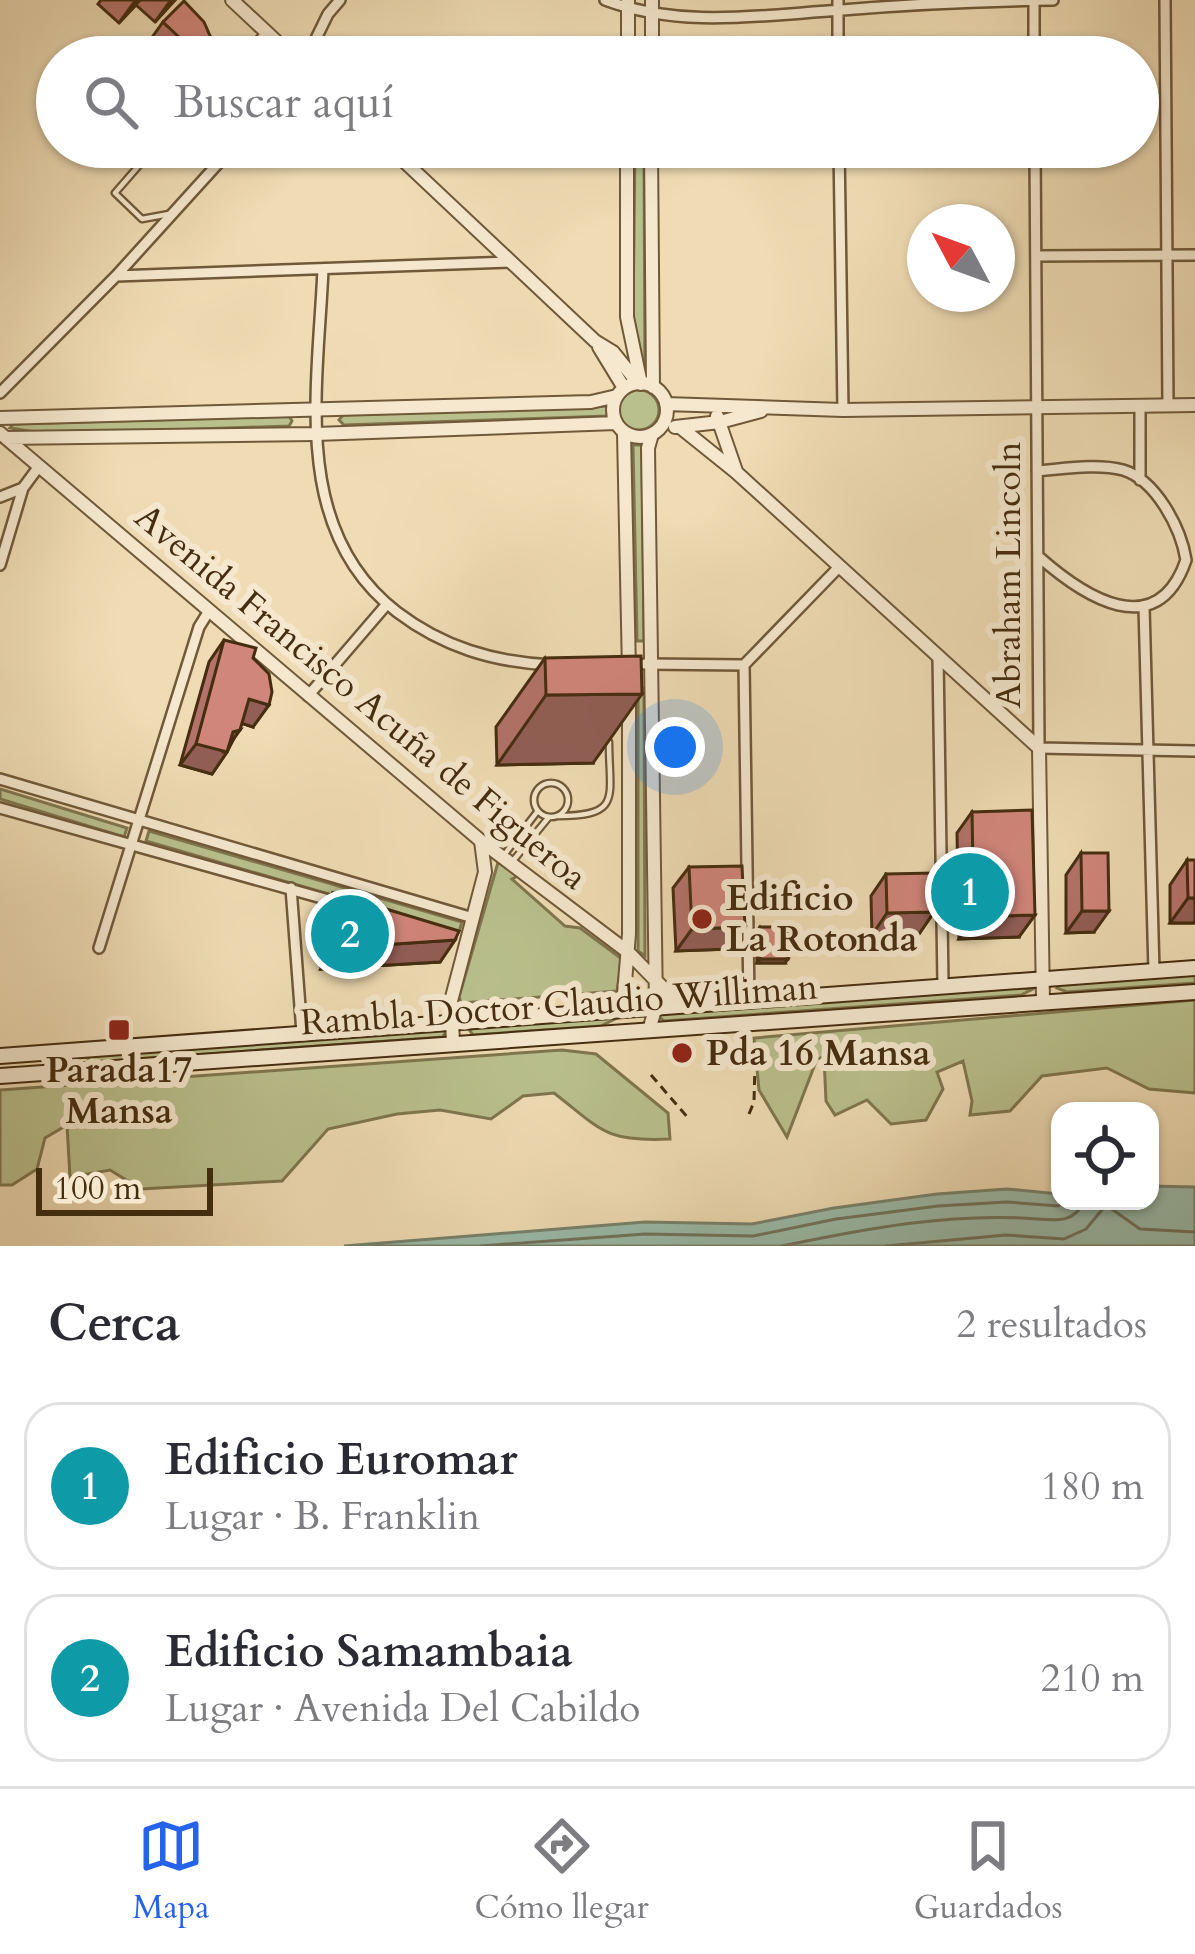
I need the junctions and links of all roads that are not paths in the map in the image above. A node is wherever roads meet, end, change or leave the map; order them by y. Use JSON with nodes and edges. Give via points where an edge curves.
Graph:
{"nodes":[{"id":1,"x":232,"y":0,"type":"edge"},
{"id":2,"x":340,"y":0,"type":"edge"},
{"id":3,"x":605,"y":0,"type":"edge"},
{"id":4,"x":1034,"y":0,"type":"edge"},
{"id":5,"x":1053,"y":0,"type":"edge"},
{"id":6,"x":1166,"y":0,"type":"edge"},
{"id":7,"x":628,"y":4,"type":"edge"},
{"id":8,"x":838,"y":5,"type":"edge"},
{"id":9,"x":652,"y":7,"type":"edge"},
{"id":10,"x":266,"y":31,"type":"junction"},
{"id":11,"x":261,"y":36,"type":"edge"},
{"id":12,"x":271,"y":36,"type":"edge"},
{"id":13,"x":317,"y":36,"type":"edge"},
{"id":14,"x":628,"y":36,"type":"edge"},
{"id":15,"x":838,"y":36,"type":"edge"},
{"id":16,"x":1034,"y":36,"type":"edge"},
{"id":17,"x":137,"y":168,"type":"edge"},
{"id":18,"x":214,"y":168,"type":"edge"},
{"id":19,"x":411,"y":168,"type":"edge"},
{"id":20,"x":627,"y":168,"type":"edge"},
{"id":21,"x":650,"y":168,"type":"edge"},
{"id":22,"x":839,"y":168,"type":"edge"},
{"id":23,"x":1035,"y":168,"type":"edge"},
{"id":24,"x":171,"y":215,"type":"junction"},
{"id":25,"x":1195,"y":255,"type":"edge"},
{"id":26,"x":1036,"y":256,"type":"junction"},
{"id":27,"x":1168,"y":256,"type":"junction"},
{"id":28,"x":512,"y":262,"type":"junction"},
{"id":29,"x":322,"y":269,"type":"junction"},
{"id":30,"x":116,"y":276,"type":"junction"},
{"id":31,"x":635,"y":388,"type":"junction"},
{"id":32,"x":0,"y":393,"type":"edge"},
{"id":33,"x":666,"y":404,"type":"junction"},
{"id":34,"x":1168,"y":405,"type":"junction"},
{"id":35,"x":1195,"y":405,"type":"edge"},
{"id":36,"x":1037,"y":406,"type":"junction"},
{"id":37,"x":1140,"y":406,"type":"junction"},
{"id":38,"x":707,"y":408,"type":"junction"},
{"id":39,"x":768,"y":409,"type":"junction"},
{"id":40,"x":843,"y":410,"type":"junction"},
{"id":41,"x":317,"y":411,"type":"junction"},
{"id":42,"x":0,"y":418,"type":"edge"},
{"id":43,"x":720,"y":422,"type":"junction"},
{"id":44,"x":680,"y":427,"type":"junction"},
{"id":45,"x":620,"y":428,"type":"junction"},
{"id":46,"x":656,"y":431,"type":"junction"},
{"id":47,"x":316,"y":434,"type":"junction"},
{"id":48,"x":3,"y":436,"type":"edge"},
{"id":49,"x":37,"y":469,"type":"junction"},
{"id":50,"x":736,"y":472,"type":"junction"},
{"id":51,"x":1037,"y":472,"type":"junction"},
{"id":52,"x":1140,"y":480,"type":"junction"},
{"id":53,"x":22,"y":488,"type":"junction"},
{"id":54,"x":0,"y":496,"type":"edge"},
{"id":55,"x":1038,"y":556,"type":"junction"},
{"id":56,"x":0,"y":566,"type":"edge"},
{"id":57,"x":839,"y":567,"type":"junction"},
{"id":58,"x":387,"y":604,"type":"junction"},
{"id":59,"x":1144,"y":607,"type":"junction"},
{"id":60,"x":209,"y":611,"type":"junction"},
{"id":61,"x":938,"y":657,"type":"junction"},
{"id":62,"x":622,"y":664,"type":"junction"},
{"id":63,"x":652,"y":664,"type":"junction"},
{"id":64,"x":744,"y":665,"type":"junction"},
{"id":65,"x":569,"y":666,"type":"edge"},
{"id":66,"x":308,"y":696,"type":"junction"},
{"id":67,"x":609,"y":742,"type":"edge"},
{"id":68,"x":1039,"y":748,"type":"junction"},
{"id":69,"x":1148,"y":750,"type":"junction"},
{"id":70,"x":1195,"y":751,"type":"edge"},
{"id":71,"x":0,"y":779,"type":"edge"},
{"id":72,"x":536,"y":807,"type":"junction"},
{"id":73,"x":0,"y":808,"type":"edge"},
{"id":74,"x":558,"y":816,"type":"junction"},
{"id":75,"x":549,"y":817,"type":"junction"},
{"id":76,"x":140,"y":821,"type":"junction"},
{"id":77,"x":481,"y":841,"type":"junction"},
{"id":78,"x":132,"y":847,"type":"junction"},
{"id":79,"x":508,"y":858,"type":"junction"},
{"id":80,"x":291,"y":888,"type":"junction"},
{"id":81,"x":357,"y":909,"type":"edge"},
{"id":82,"x":473,"y":918,"type":"junction"},
{"id":83,"x":446,"y":936,"type":"edge"},
{"id":84,"x":468,"y":944,"type":"junction"},
{"id":85,"x":99,"y":948,"type":"dead end"},
{"id":86,"x":628,"y":952,"type":"junction"},
{"id":87,"x":1195,"y":968,"type":"edge"},
{"id":88,"x":1154,"y":971,"type":"junction"},
{"id":89,"x":655,"y":980,"type":"junction"},
{"id":90,"x":1042,"y":980,"type":"junction"},
{"id":91,"x":943,"y":984,"type":"junction"},
{"id":92,"x":1195,"y":992,"type":"edge"},
{"id":93,"x":748,"y":1000,"type":"junction"},
{"id":94,"x":1042,"y":1002,"type":"junction"},
{"id":95,"x":686,"y":1004,"type":"junction"},
{"id":96,"x":656,"y":1006,"type":"junction"},
{"id":97,"x":618,"y":1009,"type":"junction"},
{"id":98,"x":452,"y":1023,"type":"junction"},
{"id":99,"x":650,"y":1027,"type":"junction"},
{"id":100,"x":302,"y":1034,"type":"junction"},
{"id":101,"x":453,"y":1042,"type":"junction"},
{"id":102,"x":73,"y":1050,"type":"junction"},
{"id":103,"x":0,"y":1056,"type":"edge"},
{"id":104,"x":75,"y":1071,"type":"junction"},
{"id":105,"x":0,"y":1076,"type":"edge"}],
"edges":[{"from":1,"to":10,"type":"street"},
{"from":2,"to":13,"type":"street"},
{"from":3,"to":7,"type":"street"},
{"from":4,"to":5,"type":"street"},
{"from":4,"to":8,"type":"street"},
{"from":4,"to":16,"type":"street"},
{"from":6,"to":27,"type":"street"},
{"from":7,"to":9,"type":"street"},
{"from":7,"to":14,"type":"street"},
{"from":8,"to":9,"type":"street","via":[[734,20]]},
{"from":8,"to":15,"type":"street"},
{"from":10,"to":11,"type":"lane"},
{"from":10,"to":12,"type":"street"},
{"from":17,"to":24,"type":"lane","via":[[116,193],[142,219]]},
{"from":18,"to":24,"type":"street"},
{"from":19,"to":28,"type":"street"},
{"from":20,"to":31,"type":"street"},
{"from":21,"to":31,"type":"street"},
{"from":22,"to":40,"type":"street"},
{"from":23,"to":26,"type":"street","name":"Abraham Lincoln"},
{"from":24,"to":30,"type":"street"},
{"from":25,"to":27,"type":"street"},
{"from":26,"to":27,"type":"street"},
{"from":26,"to":36,"type":"street","name":"Abraham Lincoln"},
{"from":27,"to":34,"type":"street"},
{"from":28,"to":29,"type":"street"},
{"from":28,"to":31,"type":"street"},
{"from":29,"to":30,"type":"street"},
{"from":29,"to":41,"type":"street"},
{"from":30,"to":32,"type":"street"},
{"from":31,"to":33,"type":"street"},
{"from":31,"to":41,"type":"street","via":[[590,402]]},
{"from":31,"to":45,"type":"street","via":[[613,409]]},
{"from":33,"to":38,"type":"street"},
{"from":33,"to":46,"type":"street"},
{"from":34,"to":35,"type":"street"},
{"from":34,"to":37,"type":"street"},
{"from":36,"to":37,"type":"street"},
{"from":36,"to":40,"type":"street"},
{"from":36,"to":51,"type":"street","name":"Abraham Lincoln"},
{"from":37,"to":52,"type":"street"},
{"from":38,"to":39,"type":"street"},
{"from":38,"to":43,"type":"street"},
{"from":39,"to":40,"type":"street"},
{"from":39,"to":43,"type":"street"},
{"from":41,"to":42,"type":"street"},
{"from":41,"to":47,"type":"street"},
{"from":43,"to":44,"type":"street"},
{"from":43,"to":50,"type":"street"},
{"from":44,"to":46,"type":"street"},
{"from":44,"to":50,"type":"street"},
{"from":45,"to":46,"type":"street","via":[[638,437]]},
{"from":45,"to":47,"type":"street"},
{"from":45,"to":62,"type":"street"},
{"from":46,"to":63,"type":"street","via":[[648,448]]},
{"from":47,"to":48,"type":"street"},
{"from":47,"to":58,"type":"street","via":[[338,543]]},
{"from":48,"to":49,"type":"street","name":"Avenida Francisco Acuña de Figueroa"},
{"from":49,"to":53,"type":"street"},
{"from":49,"to":60,"type":"street","name":"Avenida Francisco Acuña de Figueroa"},
{"from":50,"to":57,"type":"street"},
{"from":51,"to":52,"type":"street","via":[[1124,470]]},
{"from":51,"to":55,"type":"street","name":"Abraham Lincoln"},
{"from":52,"to":59,"type":"street","via":[[1168,513],[1186,560],[1163,600]]},
{"from":53,"to":54,"type":"street"},
{"from":53,"to":56,"type":"street"},
{"from":55,"to":59,"type":"street","via":[[1078,590]]},
{"from":55,"to":68,"type":"street","name":"Abraham Lincoln"},
{"from":57,"to":61,"type":"street"},
{"from":57,"to":64,"type":"street"},
{"from":58,"to":65,"type":"street","via":[[445,643],[524,664]]},
{"from":58,"to":66,"type":"street"},
{"from":59,"to":69,"type":"street"},
{"from":60,"to":66,"type":"street","name":"Avenida Francisco Acuña de Figueroa"},
{"from":60,"to":76,"type":"street"},
{"from":61,"to":68,"type":"street"},
{"from":61,"to":91,"type":"street"},
{"from":62,"to":63,"type":"street"},
{"from":62,"to":86,"type":"street"},
{"from":63,"to":64,"type":"street"},
{"from":63,"to":89,"type":"street"},
{"from":64,"to":93,"type":"street"},
{"from":66,"to":77,"type":"street","name":"Avenida Francisco Acuña de Figueroa"},
{"from":67,"to":74,"type":"lane","via":[[602,812]]},
{"from":68,"to":69,"type":"street"},
{"from":68,"to":90,"type":"street","name":"Abraham Lincoln"},
{"from":69,"to":70,"type":"street"},
{"from":69,"to":88,"type":"street"},
{"from":71,"to":76,"type":"street"},
{"from":72,"to":74,"type":"lane","via":[[544,784],[561,786],[568,802]]},
{"from":72,"to":75,"type":"lane"},
{"from":72,"to":79,"type":"lane"},
{"from":73,"to":78,"type":"street"},
{"from":74,"to":75,"type":"lane"},
{"from":75,"to":79,"type":"lane"},
{"from":76,"to":78,"type":"street"},
{"from":76,"to":82,"type":"street"},
{"from":77,"to":79,"type":"street","name":"Avenida Francisco Acuña de Figueroa"},
{"from":77,"to":82,"type":"street","via":[[485,872]]},
{"from":78,"to":80,"type":"street"},
{"from":78,"to":85,"type":"street"},
{"from":79,"to":86,"type":"street","name":"Avenida Francisco Acuña de Figueroa"},
{"from":80,"to":81,"type":"street"},
{"from":80,"to":100,"type":"street"},
{"from":82,"to":84,"type":"street"},
{"from":83,"to":84,"type":"street"},
{"from":84,"to":98,"type":"street"},
{"from":86,"to":89,"type":"street","name":"Avenida Francisco Acuña de Figueroa"},
{"from":86,"to":97,"type":"street"},
{"from":87,"to":88,"type":"main road","name":"Rambla Doctor Claudio Williman"},
{"from":88,"to":90,"type":"main road","name":"Rambla Doctor Claudio Williman"},
{"from":89,"to":95,"type":"street","name":"Avenida Francisco Acuña de Figueroa"},
{"from":89,"to":96,"type":"street"},
{"from":90,"to":91,"type":"main road","name":"Rambla Doctor Claudio Williman"},
{"from":90,"to":94,"type":"street","name":"Abraham Lincoln"},
{"from":91,"to":93,"type":"main road","name":"Rambla Doctor Claudio Williman"},
{"from":92,"to":94,"type":"main road","name":"Rambla Doctor Claudio Williman"},
{"from":93,"to":95,"type":"main road","name":"Rambla Doctor Claudio Williman"},
{"from":94,"to":99,"type":"main road","name":"Rambla Doctor Claudio Williman"},
{"from":95,"to":96,"type":"main road","name":"Rambla Doctor Claudio Williman"},
{"from":96,"to":97,"type":"main road","name":"Rambla Doctor Claudio Williman"},
{"from":96,"to":99,"type":"street"},
{"from":97,"to":98,"type":"main road","name":"Rambla Doctor Claudio Williman"},
{"from":98,"to":100,"type":"main road","name":"Rambla Doctor Claudio Williman"},
{"from":98,"to":101,"type":"street"},
{"from":99,"to":101,"type":"main road","name":"Rambla Doctor Claudio Williman"},
{"from":100,"to":102,"type":"main road","name":"Rambla Doctor Claudio Williman"},
{"from":101,"to":104,"type":"main road","name":"Rambla Doctor Claudio Williman"},
{"from":102,"to":103,"type":"main road","name":"Rambla Doctor Claudio Williman"},
{"from":102,"to":104,"type":"main road"},
{"from":104,"to":105,"type":"main road","name":"Rambla Doctor Claudio Williman"}]}
